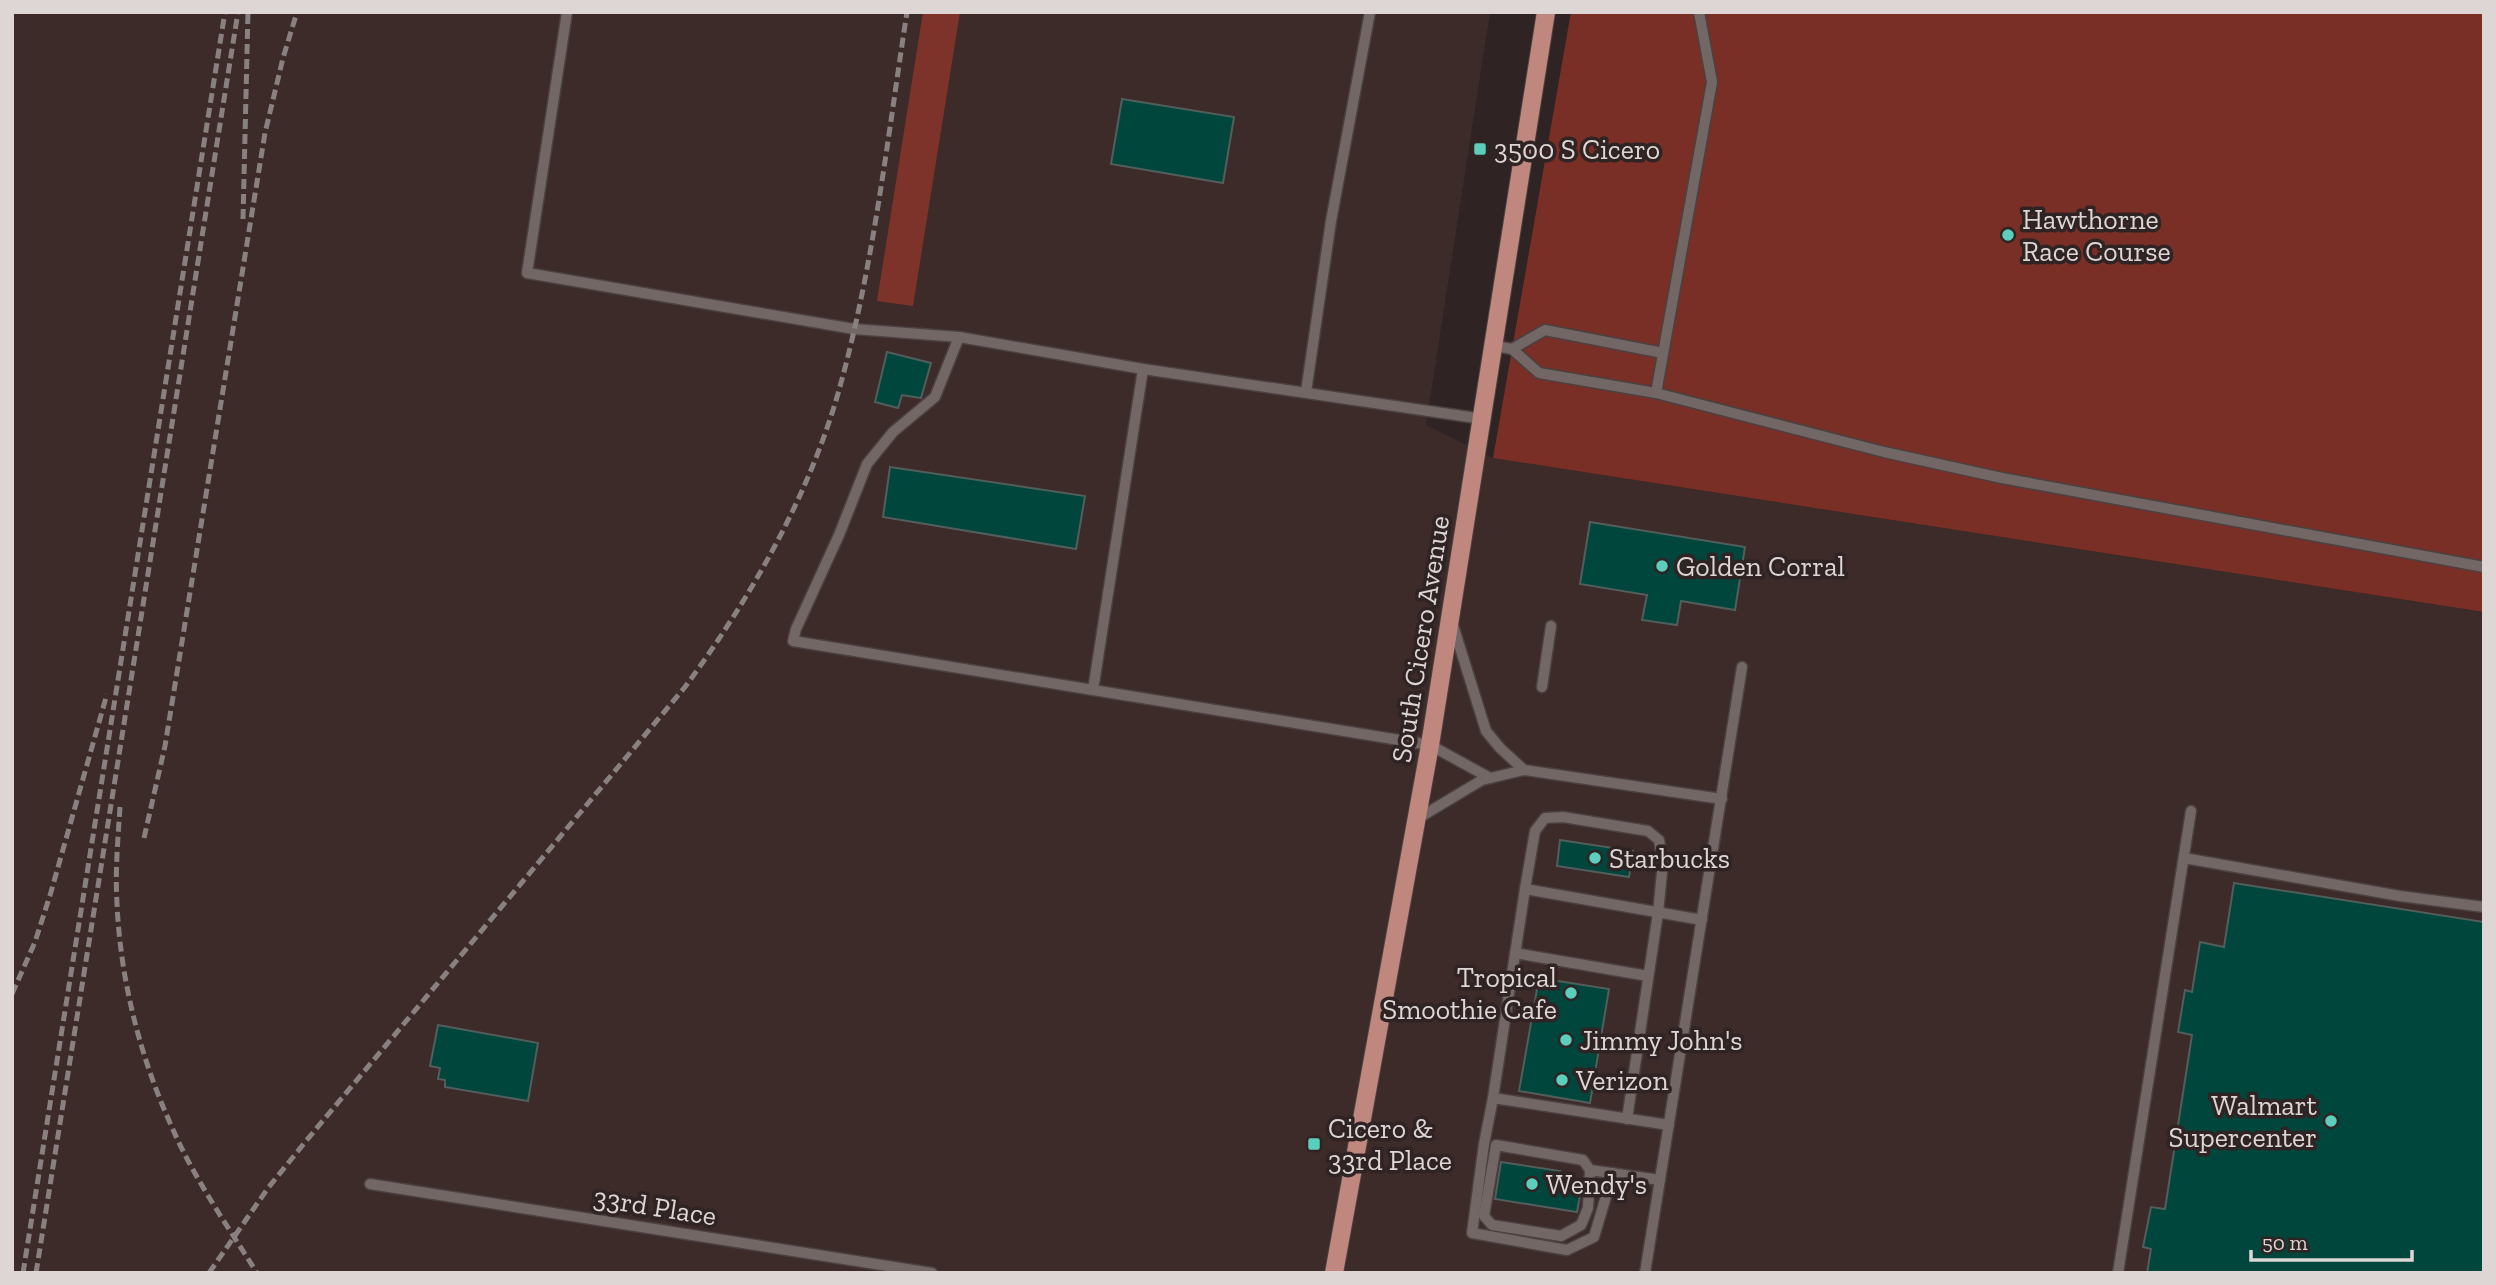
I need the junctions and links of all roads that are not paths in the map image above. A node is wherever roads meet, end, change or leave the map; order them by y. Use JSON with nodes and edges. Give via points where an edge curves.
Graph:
{"nodes":[{"id":1,"x":567,"y":12,"type":"edge"},
{"id":2,"x":1370,"y":12,"type":"edge"},
{"id":3,"x":1546,"y":12,"type":"edge"},
{"id":4,"x":1699,"y":12,"type":"edge"},
{"id":5,"x":958,"y":337,"type":"junction"},
{"id":6,"x":1503,"y":347,"type":"junction"},
{"id":7,"x":1663,"y":353,"type":"junction"},
{"id":8,"x":1143,"y":369,"type":"junction"},
{"id":9,"x":1306,"y":392,"type":"junction"},
{"id":10,"x":1656,"y":393,"type":"junction"},
{"id":11,"x":1483,"y":418,"type":"junction"},
{"id":12,"x":2484,"y":567,"type":"edge"},
{"id":13,"x":1450,"y":618,"type":"junction"},
{"id":14,"x":1551,"y":626,"type":"dead end"},
{"id":15,"x":1742,"y":667,"type":"dead end"},
{"id":16,"x":1542,"y":687,"type":"dead end"},
{"id":17,"x":1093,"y":690,"type":"junction"},
{"id":18,"x":1430,"y":745,"type":"junction"},
{"id":19,"x":1524,"y":770,"type":"junction"},
{"id":20,"x":1490,"y":778,"type":"junction"},
{"id":21,"x":1722,"y":799,"type":"junction"},
{"id":22,"x":2192,"y":811,"type":"dead end"},
{"id":23,"x":1416,"y":819,"type":"junction"},
{"id":24,"x":2184,"y":858,"type":"junction"},
{"id":25,"x":1525,"y":889,"type":"junction"},
{"id":26,"x":2484,"y":907,"type":"edge"},
{"id":27,"x":1658,"y":913,"type":"junction"},
{"id":28,"x":1702,"y":920,"type":"junction"},
{"id":29,"x":1515,"y":953,"type":"junction"},
{"id":30,"x":1648,"y":976,"type":"junction"},
{"id":31,"x":1493,"y":1098,"type":"junction"},
{"id":32,"x":1628,"y":1119,"type":"junction"},
{"id":33,"x":1669,"y":1125,"type":"junction"},
{"id":34,"x":1590,"y":1170,"type":"junction"},
{"id":35,"x":1613,"y":1173,"type":"junction"},
{"id":36,"x":1660,"y":1180,"type":"junction"},
{"id":37,"x":370,"y":1184,"type":"dead end"},
{"id":38,"x":932,"y":1273,"type":"edge"},
{"id":39,"x":1334,"y":1273,"type":"edge"},
{"id":40,"x":1645,"y":1273,"type":"edge"},
{"id":41,"x":2118,"y":1273,"type":"edge"}],
"edges":[{"from":1,"to":5,"type":"lane","via":[[527,273],[854,329]]},
{"from":2,"to":9,"type":"lane","via":[[1331,221]]},
{"from":3,"to":6,"type":"main road","name":"South Cicero Avenue"},
{"from":4,"to":7,"type":"lane","via":[[1712,82]]},
{"from":5,"to":8,"type":"lane"},
{"from":5,"to":17,"type":"lane","via":[[935,397],[893,432],[867,464],[793,641]]},
{"from":6,"to":7,"type":"lane","via":[[1545,330]]},
{"from":6,"to":10,"type":"lane","via":[[1539,373]]},
{"from":6,"to":11,"type":"main road","name":"South Cicero Avenue"},
{"from":7,"to":10,"type":"lane"},
{"from":8,"to":9,"type":"lane"},
{"from":8,"to":17,"type":"lane"},
{"from":9,"to":11,"type":"lane"},
{"from":10,"to":12,"type":"lane","via":[[2002,478]]},
{"from":11,"to":13,"type":"main road","name":"South Cicero Avenue"},
{"from":13,"to":18,"type":"main road","name":"South Cicero Avenue"},
{"from":13,"to":19,"type":"lane","via":[[1486,731]]},
{"from":14,"to":16,"type":"lane"},
{"from":15,"to":21,"type":"lane"},
{"from":17,"to":18,"type":"lane"},
{"from":18,"to":20,"type":"lane"},
{"from":18,"to":23,"type":"main road","name":"South Cicero Avenue"},
{"from":19,"to":20,"type":"lane"},
{"from":19,"to":21,"type":"lane"},
{"from":20,"to":23,"type":"lane"},
{"from":21,"to":28,"type":"lane"},
{"from":22,"to":24,"type":"lane"},
{"from":23,"to":39,"type":"main road","name":"South Cicero Avenue"},
{"from":24,"to":26,"type":"lane"},
{"from":24,"to":41,"type":"lane"},
{"from":25,"to":27,"type":"lane"},
{"from":25,"to":27,"type":"lane","via":[[1535,831],[1545,818],[1648,831],[1659,840],[1664,862]]},
{"from":25,"to":29,"type":"lane"},
{"from":27,"to":28,"type":"lane"},
{"from":27,"to":30,"type":"lane"},
{"from":28,"to":33,"type":"lane"},
{"from":29,"to":30,"type":"lane"},
{"from":29,"to":31,"type":"lane"},
{"from":30,"to":32,"type":"lane"},
{"from":31,"to":32,"type":"lane"},
{"from":31,"to":35,"type":"lane","via":[[1472,1233],[1567,1250],[1594,1237]]},
{"from":32,"to":33,"type":"lane"},
{"from":33,"to":36,"type":"lane"},
{"from":34,"to":34,"type":"lane","via":[[1583,1160],[1496,1145],[1484,1216],[1492,1225],[1561,1236],[1581,1225],[1588,1208]]},
{"from":34,"to":35,"type":"lane"},
{"from":35,"to":36,"type":"lane"},
{"from":36,"to":40,"type":"lane"},
{"from":37,"to":38,"type":"lane","name":"33rd Place"}]}
